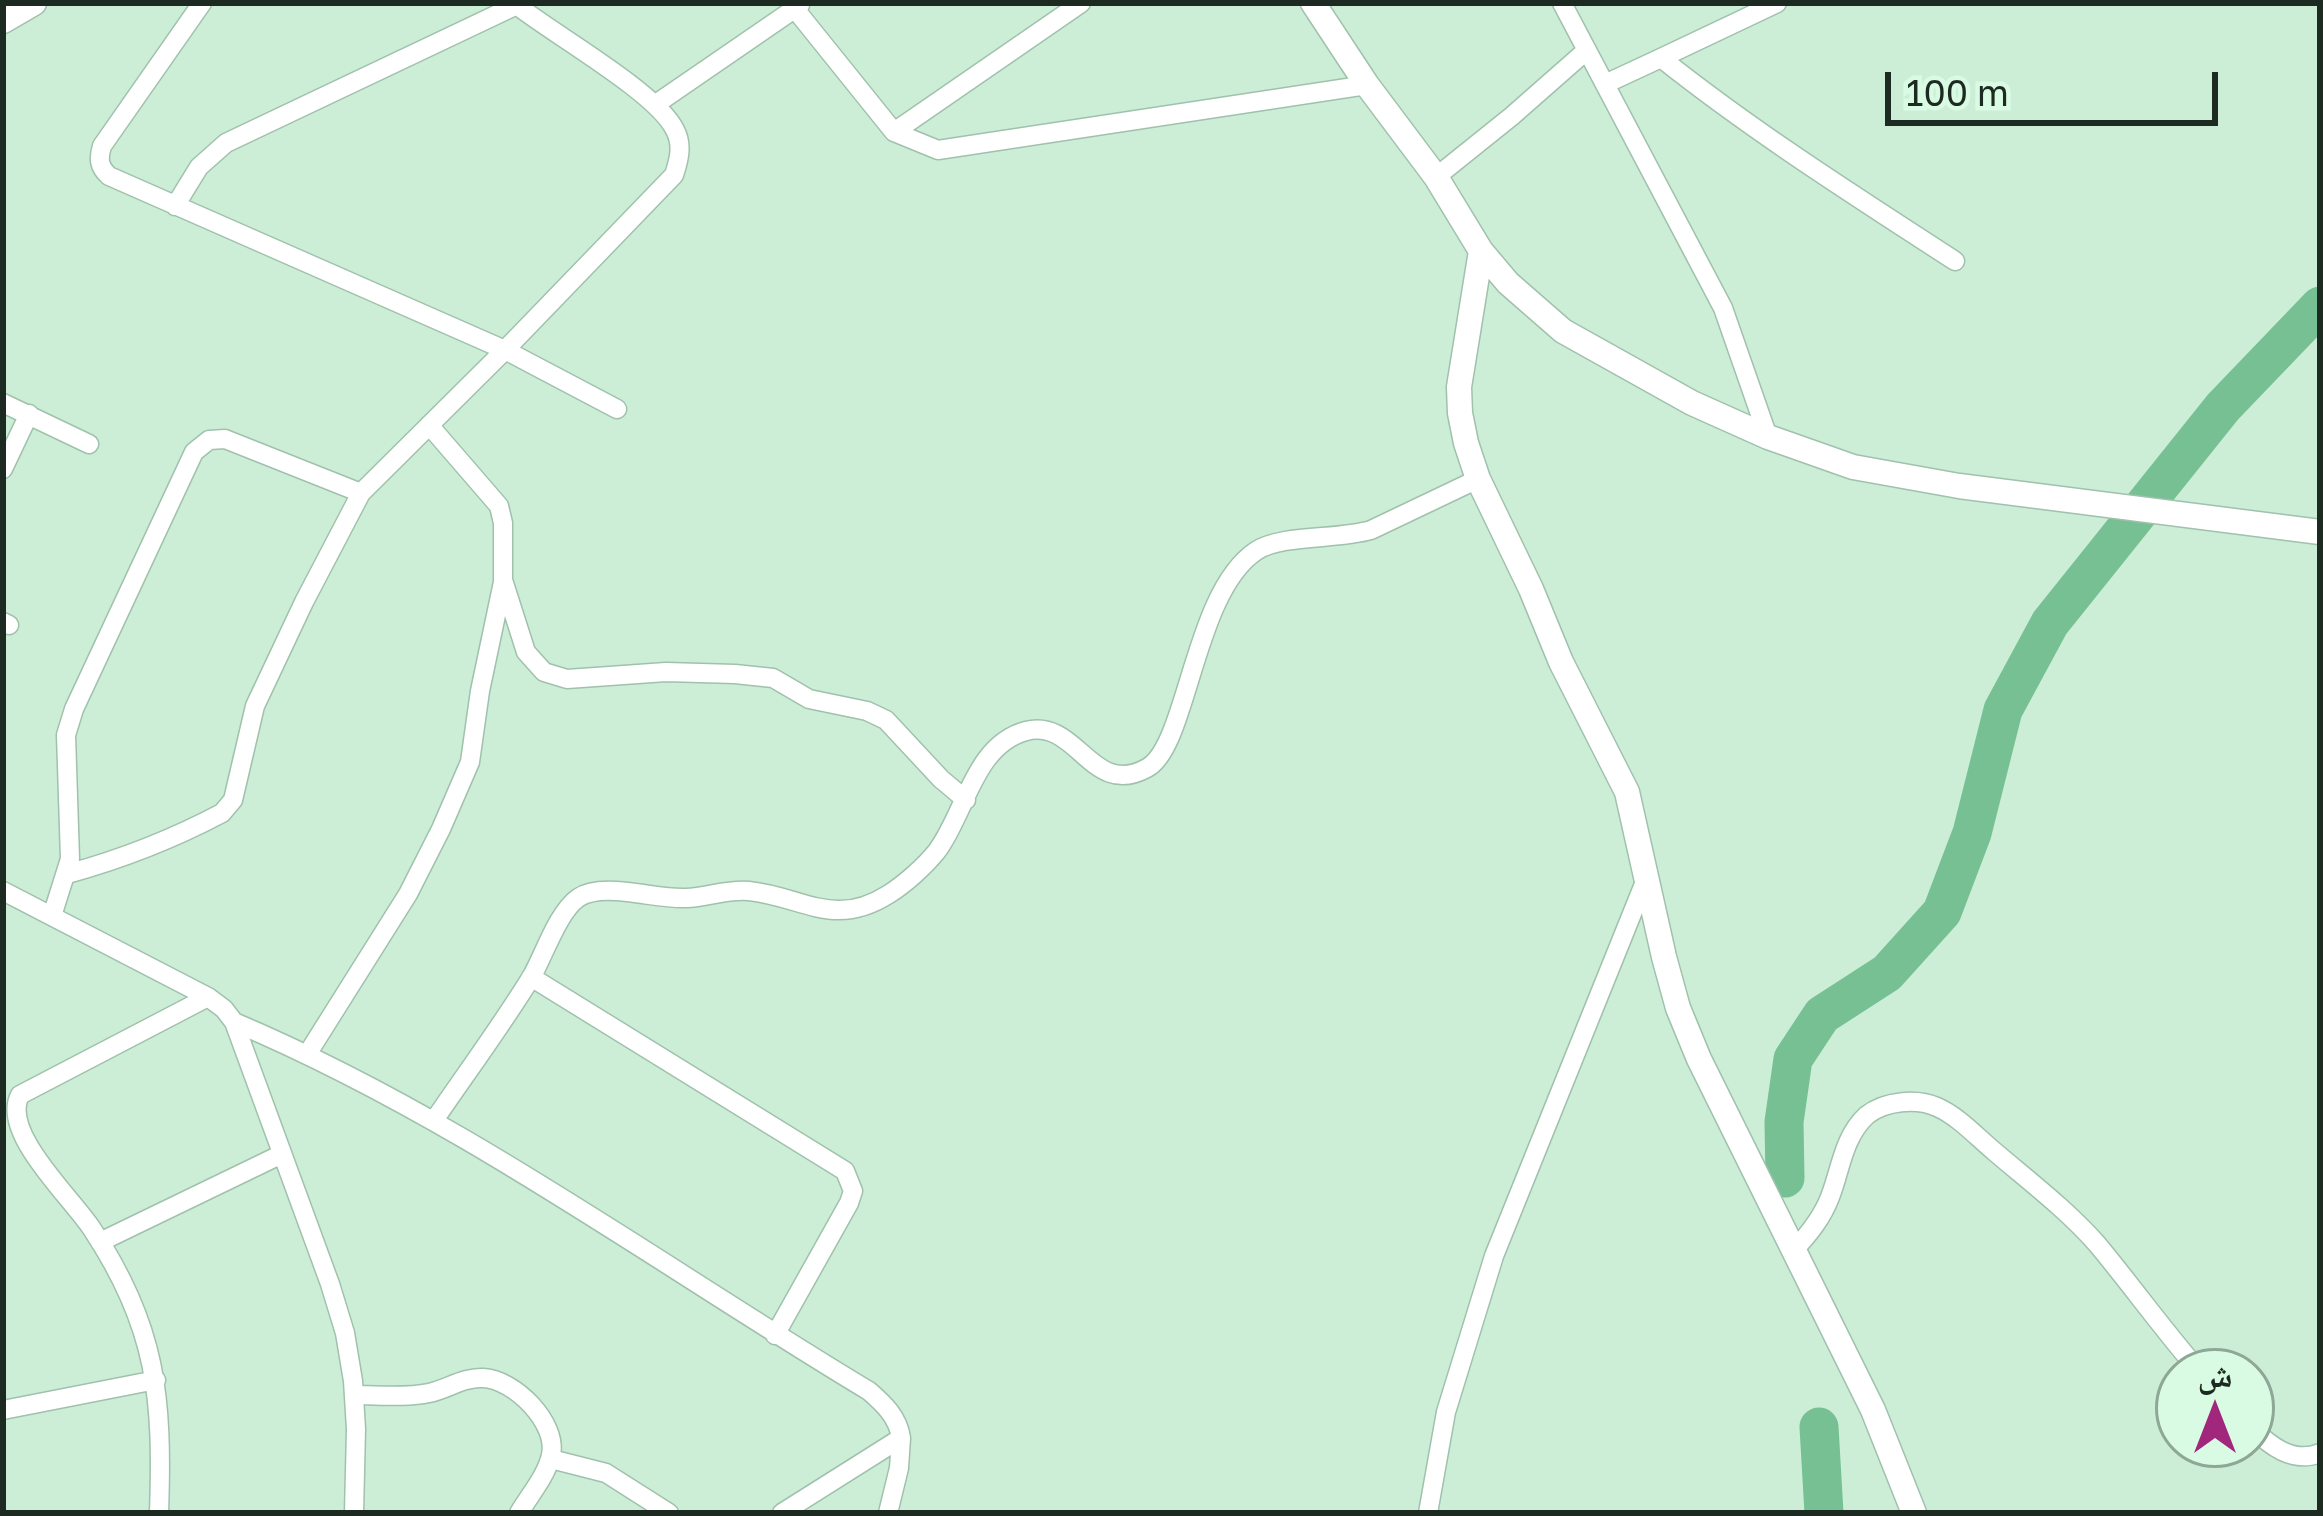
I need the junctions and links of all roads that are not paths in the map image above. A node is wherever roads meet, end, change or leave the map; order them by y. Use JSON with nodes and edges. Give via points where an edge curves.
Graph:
{"nodes":[{"id":1,"x":34,"y":3,"type":"edge"},
{"id":2,"x":202,"y":3,"type":"edge"},
{"id":3,"x":1081,"y":3,"type":"edge"},
{"id":4,"x":1313,"y":3,"type":"edge"},
{"id":5,"x":1563,"y":3,"type":"edge"},
{"id":6,"x":1778,"y":3,"type":"edge"},
{"id":7,"x":517,"y":4,"type":"edge"},
{"id":8,"x":799,"y":6,"type":"edge"},
{"id":9,"x":3,"y":21,"type":"edge"},
{"id":10,"x":1587,"y":50,"type":"junction"},
{"id":11,"x":1661,"y":58,"type":"junction"},
{"id":12,"x":1605,"y":84,"type":"junction"},
{"id":13,"x":1367,"y":85,"type":"junction"},
{"id":14,"x":656,"y":104,"type":"junction"},
{"id":15,"x":894,"y":132,"type":"junction"},
{"id":16,"x":1436,"y":177,"type":"junction"},
{"id":17,"x":175,"y":206,"type":"junction"},
{"id":18,"x":1481,"y":250,"type":"junction"},
{"id":19,"x":1955,"y":260,"type":"dead end"},
{"id":20,"x":505,"y":350,"type":"junction"},
{"id":21,"x":3,"y":403,"type":"edge"},
{"id":22,"x":617,"y":409,"type":"dead end"},
{"id":23,"x":29,"y":414,"type":"junction"},
{"id":24,"x":429,"y":424,"type":"junction"},
{"id":25,"x":1768,"y":437,"type":"junction"},
{"id":26,"x":89,"y":444,"type":"dead end"},
{"id":27,"x":3,"y":470,"type":"edge"},
{"id":28,"x":1478,"y":479,"type":"junction"},
{"id":29,"x":361,"y":493,"type":"junction"},
{"id":30,"x":2320,"y":532,"type":"edge"},
{"id":31,"x":503,"y":580,"type":"junction"},
{"id":32,"x":966,"y":800,"type":"junction"},
{"id":33,"x":67,"y":874,"type":"junction"},
{"id":34,"x":1648,"y":875,"type":"junction"},
{"id":35,"x":3,"y":891,"type":"edge"},
{"id":36,"x":52,"y":916,"type":"junction"},
{"id":37,"x":531,"y":977,"type":"junction"},
{"id":38,"x":208,"y":997,"type":"junction"},
{"id":39,"x":234,"y":1022,"type":"junction"},
{"id":40,"x":308,"y":1053,"type":"junction"},
{"id":41,"x":434,"y":1120,"type":"junction"},
{"id":42,"x":282,"y":1154,"type":"junction"},
{"id":43,"x":100,"y":1242,"type":"junction"},
{"id":44,"x":1794,"y":1250,"type":"junction"},
{"id":45,"x":776,"y":1335,"type":"junction"},
{"id":46,"x":2181,"y":1348,"type":"edge"},
{"id":47,"x":156,"y":1380,"type":"junction"},
{"id":48,"x":354,"y":1395,"type":"junction"},
{"id":49,"x":3,"y":1410,"type":"edge"},
{"id":50,"x":901,"y":1438,"type":"junction"},
{"id":51,"x":2275,"y":1444,"type":"edge"},
{"id":52,"x":2320,"y":1453,"type":"edge"},
{"id":53,"x":551,"y":1459,"type":"junction"},
{"id":54,"x":159,"y":1513,"type":"edge"},
{"id":55,"x":353,"y":1513,"type":"edge"},
{"id":56,"x":519,"y":1513,"type":"edge"},
{"id":57,"x":669,"y":1513,"type":"edge"},
{"id":58,"x":782,"y":1513,"type":"edge"},
{"id":59,"x":888,"y":1513,"type":"edge"},
{"id":60,"x":1428,"y":1513,"type":"edge"},
{"id":61,"x":1913,"y":1513,"type":"edge"}],
"edges":[{"from":1,"to":9,"type":"street"},
{"from":2,"to":17,"type":"street","via":[[99,155],[110,176]]},
{"from":3,"to":15,"type":"street"},
{"from":4,"to":13,"type":"street"},
{"from":5,"to":10,"type":"street"},
{"from":6,"to":11,"type":"street"},
{"from":7,"to":14,"type":"street"},
{"from":7,"to":17,"type":"street","via":[[226,143]]},
{"from":8,"to":14,"type":"street"},
{"from":8,"to":15,"type":"street"},
{"from":10,"to":12,"type":"street"},
{"from":10,"to":16,"type":"street"},
{"from":11,"to":12,"type":"street"},
{"from":11,"to":19,"type":"street"},
{"from":12,"to":25,"type":"street","via":[[1723,308]]},
{"from":13,"to":15,"type":"street","via":[[958,149],[927,148]]},
{"from":13,"to":16,"type":"street"},
{"from":14,"to":20,"type":"street","via":[[676,130],[674,175]]},
{"from":16,"to":18,"type":"street"},
{"from":17,"to":20,"type":"street"},
{"from":18,"to":25,"type":"street","via":[[1564,331]]},
{"from":18,"to":28,"type":"street","via":[[1459,387]]},
{"from":20,"to":22,"type":"street"},
{"from":20,"to":24,"type":"street"},
{"from":21,"to":23,"type":"street"},
{"from":23,"to":26,"type":"street"},
{"from":23,"to":27,"type":"street"},
{"from":24,"to":29,"type":"street"},
{"from":24,"to":31,"type":"street","via":[[499,506]]},
{"from":25,"to":30,"type":"street","via":[[1853,466],[1959,486]]},
{"from":28,"to":32,"type":"street","via":[[1371,530],[1255,552],[1215,604],[1153,764],[1111,773],[1062,736],[1025,731],[991,752]]},
{"from":28,"to":34,"type":"street","via":[[1627,791]]},
{"from":29,"to":33,"type":"street","via":[[255,706],[229,806],[168,841]]},
{"from":29,"to":33,"type":"street","via":[[225,439],[194,452],[66,735]]},
{"from":31,"to":32,"type":"street","via":[[526,652],[544,672],[567,679],[666,672],[773,678],[809,699],[886,720]]},
{"from":31,"to":40,"type":"street","via":[[459,791],[408,894]]},
{"from":32,"to":37,"type":"street","via":[[935,854],[868,905],[819,909],[732,890],[685,898],[585,894]]},
{"from":33,"to":36,"type":"street"},
{"from":34,"to":44,"type":"street","via":[[1678,1008]]},
{"from":34,"to":60,"type":"street","via":[[1494,1256],[1441,1432]]},
{"from":35,"to":36,"type":"street"},
{"from":36,"to":38,"type":"street"},
{"from":37,"to":41,"type":"street"},
{"from":37,"to":45,"type":"street","via":[[845,1171],[849,1203]]},
{"from":38,"to":39,"type":"street"},
{"from":38,"to":43,"type":"street","via":[[12,1103],[8,1120],[20,1149]]},
{"from":39,"to":40,"type":"street"},
{"from":39,"to":42,"type":"street"},
{"from":40,"to":41,"type":"street"},
{"from":41,"to":45,"type":"street"},
{"from":42,"to":43,"type":"street"},
{"from":42,"to":48,"type":"street","via":[[340,1317]]},
{"from":43,"to":47,"type":"street","via":[[142,1325]]},
{"from":44,"to":46,"type":"street","via":[[1828,1202],[1865,1117],[1890,1105],[1932,1105],[2095,1242]]},
{"from":44,"to":61,"type":"street","via":[[1873,1410]]},
{"from":45,"to":50,"type":"street","via":[[869,1391]]},
{"from":47,"to":49,"type":"street"},
{"from":47,"to":54,"type":"street"},
{"from":48,"to":53,"type":"street","via":[[413,1395],[499,1380],[537,1412]]},
{"from":48,"to":55,"type":"street"},
{"from":50,"to":58,"type":"street"},
{"from":50,"to":59,"type":"street"},
{"from":51,"to":52,"type":"street","via":[[2290,1455]]},
{"from":53,"to":56,"type":"street"},
{"from":53,"to":57,"type":"street","via":[[607,1473]]}]}
